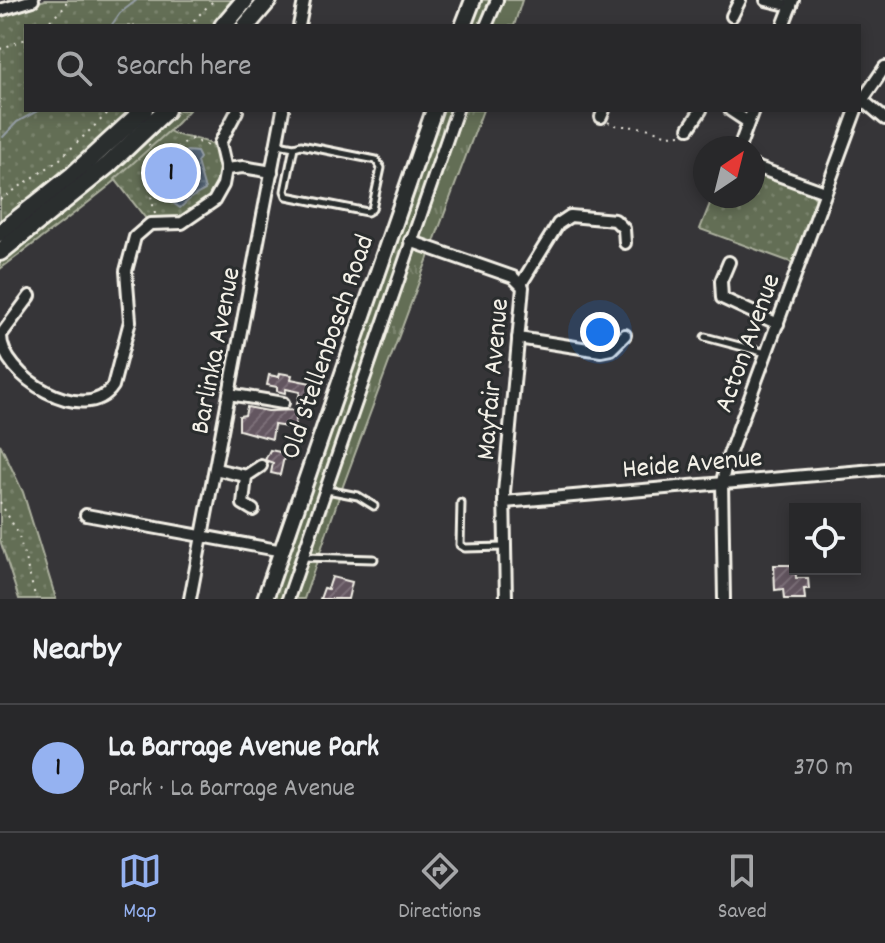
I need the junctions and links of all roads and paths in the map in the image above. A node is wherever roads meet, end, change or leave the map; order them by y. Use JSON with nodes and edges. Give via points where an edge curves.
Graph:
{"nodes":[{"id":1,"x":33,"y":0,"type":"edge"},
{"id":2,"x":66,"y":0,"type":"edge"},
{"id":3,"x":214,"y":0,"type":"edge"},
{"id":4,"x":245,"y":0,"type":"edge"},
{"id":5,"x":268,"y":0,"type":"edge"},
{"id":6,"x":473,"y":0,"type":"edge"},
{"id":7,"x":497,"y":0,"type":"edge"},
{"id":8,"x":740,"y":0,"type":"edge"},
{"id":9,"x":766,"y":0,"type":"edge"},
{"id":10,"x":304,"y":1,"type":"edge"},
{"id":11,"x":792,"y":3,"type":"edge"},
{"id":12,"x":0,"y":10,"type":"edge"},
{"id":13,"x":732,"y":16,"type":"dead end"},
{"id":14,"x":46,"y":24,"type":"edge"},
{"id":15,"x":190,"y":24,"type":"edge"},
{"id":16,"x":225,"y":24,"type":"edge"},
{"id":17,"x":248,"y":24,"type":"edge"},
{"id":18,"x":299,"y":24,"type":"edge"},
{"id":19,"x":464,"y":24,"type":"edge"},
{"id":20,"x":487,"y":24,"type":"edge"},
{"id":21,"x":784,"y":24,"type":"edge"},
{"id":22,"x":24,"y":40,"type":"edge"},
{"id":23,"x":0,"y":49,"type":"edge"},
{"id":24,"x":885,"y":67,"type":"edge"},
{"id":25,"x":861,"y":99,"type":"edge"},
{"id":26,"x":861,"y":101,"type":"edge"},
{"id":27,"x":109,"y":112,"type":"edge"},
{"id":28,"x":142,"y":112,"type":"edge"},
{"id":29,"x":164,"y":112,"type":"edge"},
{"id":30,"x":236,"y":112,"type":"edge"},
{"id":31,"x":283,"y":112,"type":"edge"},
{"id":32,"x":433,"y":112,"type":"edge"},
{"id":33,"x":456,"y":112,"type":"edge"},
{"id":34,"x":700,"y":112,"type":"edge"},
{"id":35,"x":733,"y":112,"type":"edge"},
{"id":36,"x":752,"y":112,"type":"edge"},
{"id":37,"x":855,"y":112,"type":"edge"},
{"id":38,"x":602,"y":114,"type":"edge"},
{"id":39,"x":885,"y":119,"type":"edge"},
{"id":40,"x":748,"y":122,"type":"junction"},
{"id":41,"x":689,"y":128,"type":"joint"},
{"id":42,"x":144,"y":132,"type":"junction"},
{"id":43,"x":743,"y":136,"type":"edge"},
{"id":44,"x":277,"y":144,"type":"junction"},
{"id":45,"x":294,"y":147,"type":"junction"},
{"id":46,"x":220,"y":151,"type":"junction"},
{"id":47,"x":155,"y":161,"type":"junction"},
{"id":48,"x":226,"y":169,"type":"junction"},
{"id":49,"x":765,"y":170,"type":"edge"},
{"id":50,"x":272,"y":172,"type":"junction"},
{"id":51,"x":411,"y":174,"type":"junction"},
{"id":52,"x":431,"y":181,"type":"junction"},
{"id":53,"x":825,"y":192,"type":"junction"},
{"id":54,"x":0,"y":200,"type":"edge"},
{"id":55,"x":158,"y":223,"type":"junction"},
{"id":56,"x":0,"y":233,"type":"edge"},
{"id":57,"x":410,"y":241,"type":"junction"},
{"id":58,"x":625,"y":243,"type":"dead end"},
{"id":59,"x":0,"y":252,"type":"edge"},
{"id":60,"x":729,"y":262,"type":"dead end"},
{"id":61,"x":521,"y":284,"type":"junction"},
{"id":62,"x":370,"y":292,"type":"junction"},
{"id":63,"x":30,"y":296,"type":"dead end"},
{"id":64,"x":392,"y":298,"type":"junction"},
{"id":65,"x":778,"y":324,"type":"junction"},
{"id":66,"x":625,"y":335,"type":"dead end"},
{"id":67,"x":705,"y":337,"type":"dead end"},
{"id":68,"x":518,"y":338,"type":"junction"},
{"id":69,"x":767,"y":353,"type":"junction"},
{"id":70,"x":229,"y":394,"type":"junction"},
{"id":71,"x":283,"y":403,"type":"dead end"},
{"id":72,"x":261,"y":466,"type":"dead end"},
{"id":73,"x":215,"y":469,"type":"junction"},
{"id":74,"x":885,"y":469,"type":"edge"},
{"id":75,"x":246,"y":476,"type":"junction"},
{"id":76,"x":722,"y":482,"type":"junction"},
{"id":77,"x":326,"y":490,"type":"junction"},
{"id":78,"x":0,"y":502,"type":"edge"},
{"id":79,"x":504,"y":502,"type":"junction"},
{"id":80,"x":461,"y":503,"type":"dead end"},
{"id":81,"x":374,"y":506,"type":"dead end"},
{"id":82,"x":253,"y":510,"type":"dead end"},
{"id":83,"x":86,"y":515,"type":"dead end"},
{"id":84,"x":202,"y":536,"type":"junction"},
{"id":85,"x":505,"y":547,"type":"junction"},
{"id":86,"x":283,"y":551,"type":"junction"},
{"id":87,"x":303,"y":557,"type":"junction"},
{"id":88,"x":374,"y":559,"type":"dead end"},
{"id":89,"x":36,"y":599,"type":"edge"},
{"id":90,"x":190,"y":599,"type":"edge"},
{"id":91,"x":265,"y":599,"type":"edge"},
{"id":92,"x":288,"y":599,"type":"edge"},
{"id":93,"x":506,"y":599,"type":"edge"},
{"id":94,"x":724,"y":599,"type":"edge"}],
"edges":[{"from":1,"to":12,"type":"street"},
{"from":2,"to":14,"type":"path"},
{"from":3,"to":15,"type":"path"},
{"from":4,"to":16,"type":"main road"},
{"from":5,"to":17,"type":"main road"},
{"from":6,"to":19,"type":"street"},
{"from":7,"to":20,"type":"street"},
{"from":8,"to":13,"type":"street"},
{"from":9,"to":11,"type":"street"},
{"from":10,"to":18,"type":"street"},
{"from":11,"to":21,"type":"street"},
{"from":22,"to":23,"type":"path"},
{"from":24,"to":25,"type":"street"},
{"from":26,"to":39,"type":"street"},
{"from":27,"to":54,"type":"path","via":[[59,160]]},
{"from":28,"to":56,"type":"main road"},
{"from":29,"to":42,"type":"main road"},
{"from":30,"to":46,"type":"street"},
{"from":31,"to":44,"type":"street","name":"Barlinka Avenue"},
{"from":32,"to":51,"type":"street","name":"Old Stellenbosch Road"},
{"from":33,"to":52,"type":"street"},
{"from":34,"to":41,"type":"street"},
{"from":35,"to":40,"type":"street"},
{"from":36,"to":40,"type":"street"},
{"from":37,"to":53,"type":"street","name":"Acton Avenue"},
{"from":38,"to":41,"type":"path","via":[[613,125],[668,135]]},
{"from":40,"to":43,"type":"street"},
{"from":42,"to":47,"type":"path"},
{"from":42,"to":59,"type":"main road"},
{"from":44,"to":45,"type":"lane"},
{"from":44,"to":50,"type":"street","name":"Barlinka Avenue"},
{"from":45,"to":45,"type":"lane","via":[[376,160],[381,168],[372,209],[365,212],[287,196]]},
{"from":46,"to":47,"type":"path","via":[[190,139]]},
{"from":46,"to":48,"type":"street"},
{"from":47,"to":55,"type":"path","via":[[147,178]]},
{"from":48,"to":50,"type":"street"},
{"from":48,"to":55,"type":"street","via":[[221,190],[209,205],[182,223]]},
{"from":49,"to":53,"type":"street"},
{"from":50,"to":70,"type":"street","name":"Barlinka Avenue"},
{"from":51,"to":52,"type":"street"},
{"from":51,"to":62,"type":"street","name":"Old Stellenbosch Road"},
{"from":52,"to":57,"type":"street"},
{"from":53,"to":65,"type":"street","name":"Acton Avenue"},
{"from":55,"to":63,"type":"street","via":[[135,237],[126,271],[130,321],[113,386],[94,401],[56,397],[24,377],[3,350],[2,332]]},
{"from":57,"to":61,"type":"street","name":"Mayfair Avenue"},
{"from":57,"to":64,"type":"street"},
{"from":58,"to":61,"type":"street","via":[[624,229],[611,218],[566,217]]},
{"from":60,"to":65,"type":"street","via":[[721,281],[722,298]]},
{"from":61,"to":68,"type":"street","name":"Mayfair Avenue"},
{"from":62,"to":64,"type":"street"},
{"from":62,"to":86,"type":"street","name":"Old Stellenbosch Road"},
{"from":64,"to":77,"type":"street"},
{"from":65,"to":69,"type":"street","name":"Acton Avenue"},
{"from":66,"to":68,"type":"street","via":[[601,351]]},
{"from":67,"to":69,"type":"lane"},
{"from":68,"to":79,"type":"street","name":"Mayfair Avenue"},
{"from":69,"to":76,"type":"street","name":"Acton Avenue"},
{"from":70,"to":71,"type":"street"},
{"from":70,"to":73,"type":"street","name":"Barlinka Avenue"},
{"from":72,"to":75,"type":"street"},
{"from":73,"to":75,"type":"street"},
{"from":73,"to":84,"type":"street","name":"Barlinka Avenue"},
{"from":74,"to":76,"type":"street","name":"Heide Avenue"},
{"from":75,"to":82,"type":"street","via":[[243,504]]},
{"from":76,"to":79,"type":"street","name":"Heide Avenue"},
{"from":76,"to":94,"type":"street","name":"Acton Avenue"},
{"from":77,"to":81,"type":"lane","via":[[358,496]]},
{"from":77,"to":87,"type":"street"},
{"from":78,"to":89,"type":"path","via":[[18,533]]},
{"from":79,"to":85,"type":"street","name":"Mayfair Avenue"},
{"from":80,"to":85,"type":"lane","via":[[460,545]]},
{"from":83,"to":84,"type":"street"},
{"from":84,"to":86,"type":"street"},
{"from":84,"to":90,"type":"street","name":"Barlinka Avenue"},
{"from":85,"to":93,"type":"street","name":"Mayfair Avenue"},
{"from":86,"to":91,"type":"street","name":"Old Stellenbosch Road"},
{"from":87,"to":88,"type":"lane"},
{"from":87,"to":92,"type":"street"}]}
